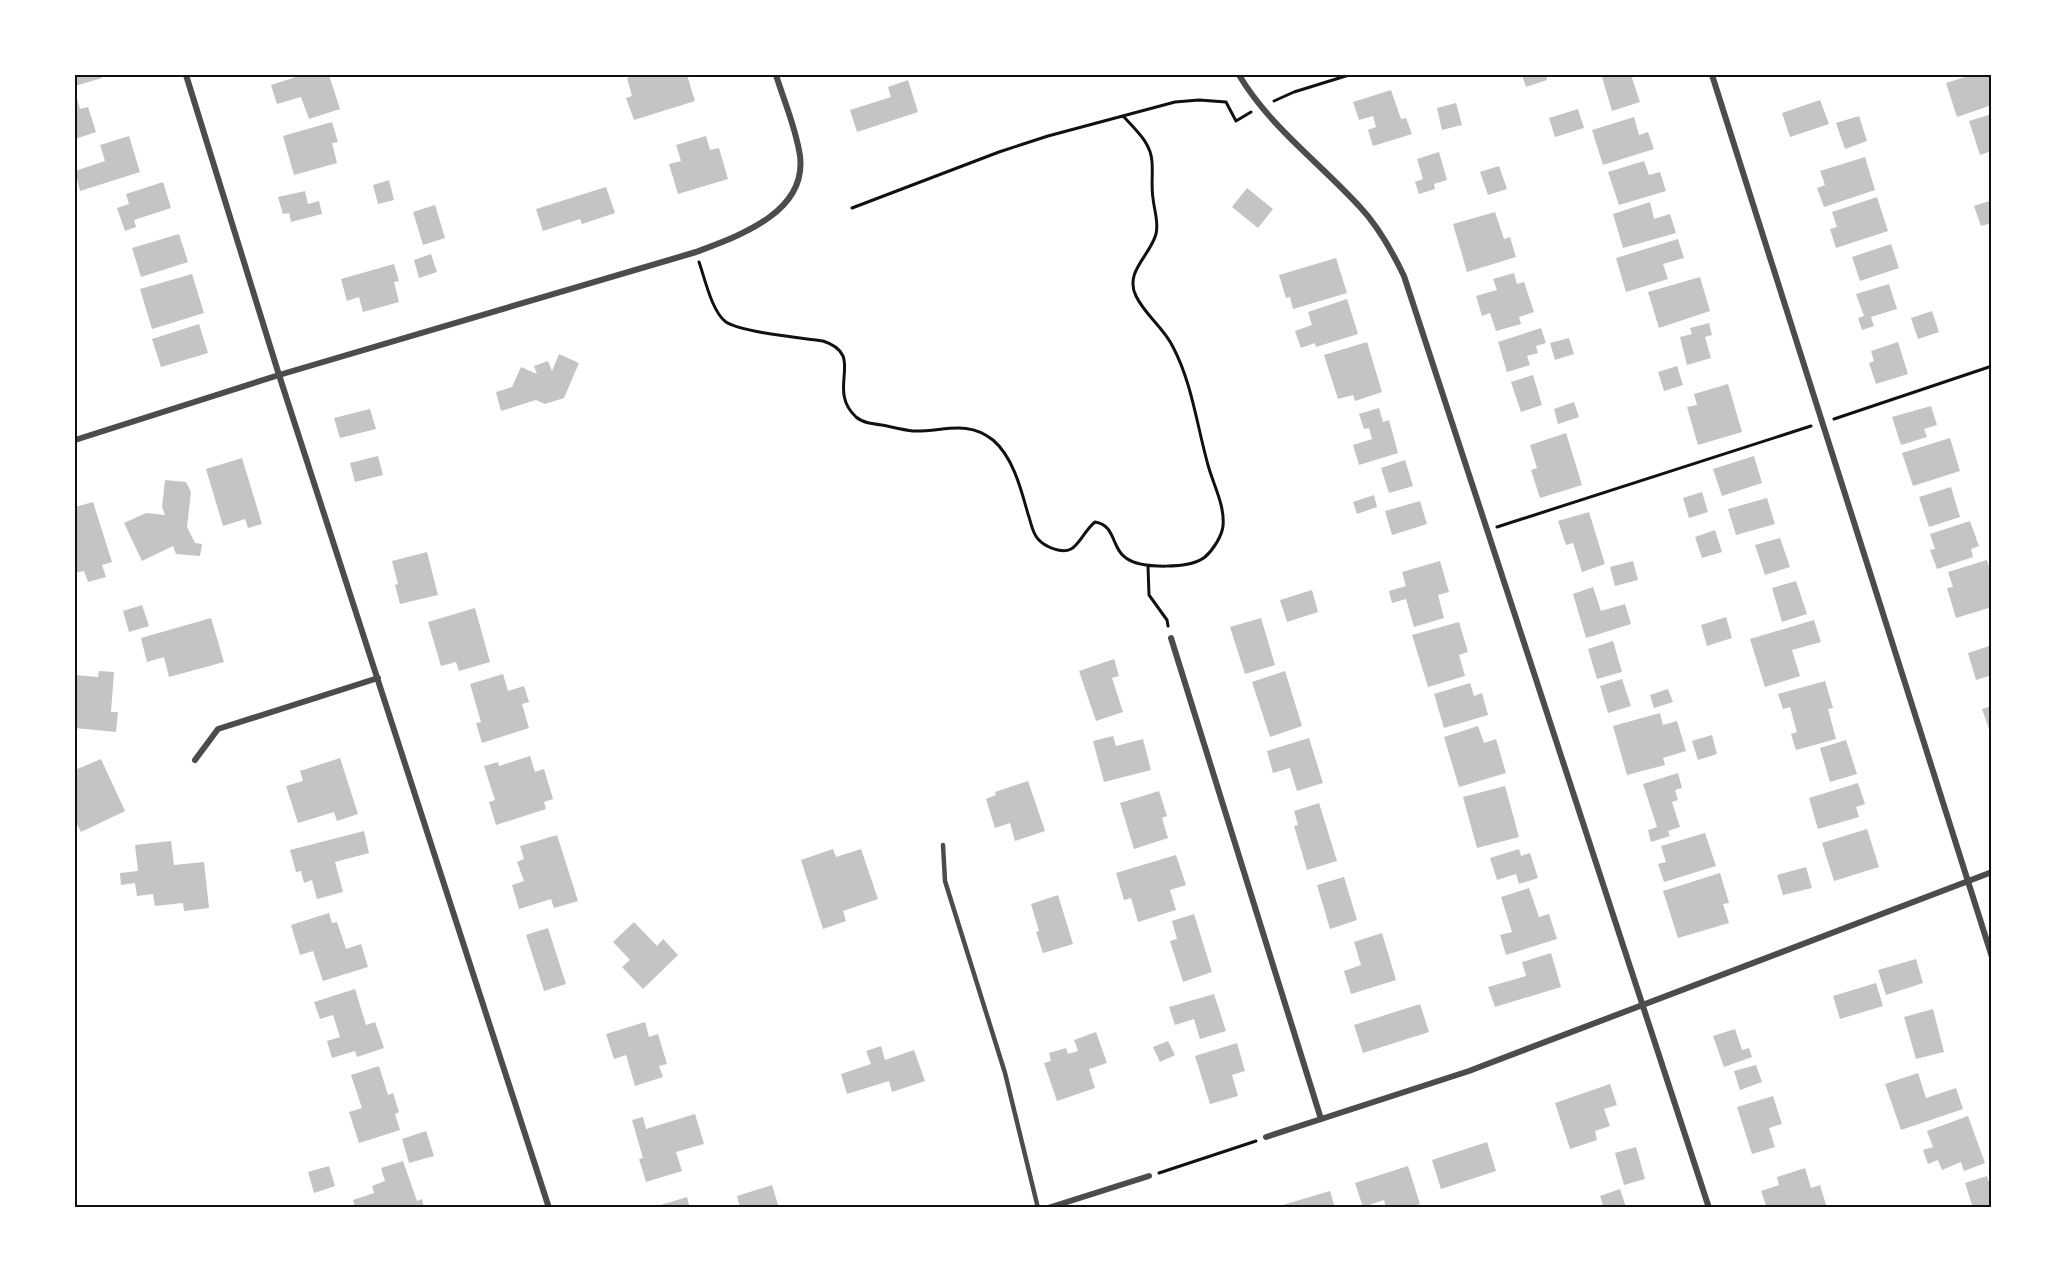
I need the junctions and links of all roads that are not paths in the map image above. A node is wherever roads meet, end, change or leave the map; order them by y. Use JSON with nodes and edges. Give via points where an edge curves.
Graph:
{"nodes":[{"id":1,"x":186,"y":75,"type":"edge"},
{"id":2,"x":776,"y":75,"type":"edge"},
{"id":3,"x":1239,"y":75,"type":"edge"},
{"id":4,"x":1712,"y":75,"type":"edge"},
{"id":5,"x":279,"y":375,"type":"junction"},
{"id":6,"x":75,"y":440,"type":"edge"},
{"id":7,"x":1171,"y":638,"type":"road end"},
{"id":8,"x":378,"y":678,"type":"junction"},
{"id":9,"x":195,"y":760,"type":"dead end"},
{"id":10,"x":943,"y":845,"type":"dead end"},
{"id":11,"x":1992,"y":872,"type":"edge"},
{"id":12,"x":1968,"y":880,"type":"junction"},
{"id":13,"x":1992,"y":957,"type":"edge"},
{"id":14,"x":1642,"y":1005,"type":"junction"},
{"id":15,"x":1321,"y":1119,"type":"junction"},
{"id":16,"x":1266,"y":1137,"type":"road end"},
{"id":17,"x":1149,"y":1176,"type":"road end"},
{"id":18,"x":549,"y":1208,"type":"edge"},
{"id":19,"x":1038,"y":1208,"type":"edge"},
{"id":20,"x":1048,"y":1208,"type":"edge"},
{"id":21,"x":1709,"y":1208,"type":"edge"}],
"edges":[{"from":1,"to":5,"type":"street"},
{"from":2,"to":5,"type":"street","via":[[800,156],[800,173],[786,203],[755,226],[696,252]]},
{"from":3,"to":14,"type":"street","via":[[1278,128],[1359,206],[1388,244],[1412,296]]},
{"from":4,"to":12,"type":"street"},
{"from":5,"to":6,"type":"street"},
{"from":5,"to":8,"type":"street"},
{"from":7,"to":15,"type":"street"},
{"from":8,"to":9,"type":"street","via":[[218,729]]},
{"from":8,"to":18,"type":"street"},
{"from":10,"to":19,"type":"lane","via":[[945,881],[1005,1073]]},
{"from":11,"to":12,"type":"street"},
{"from":12,"to":13,"type":"street"},
{"from":12,"to":14,"type":"street"},
{"from":14,"to":15,"type":"street","via":[[1469,1071]]},
{"from":14,"to":21,"type":"street"},
{"from":15,"to":16,"type":"street"},
{"from":17,"to":20,"type":"street"}]}
